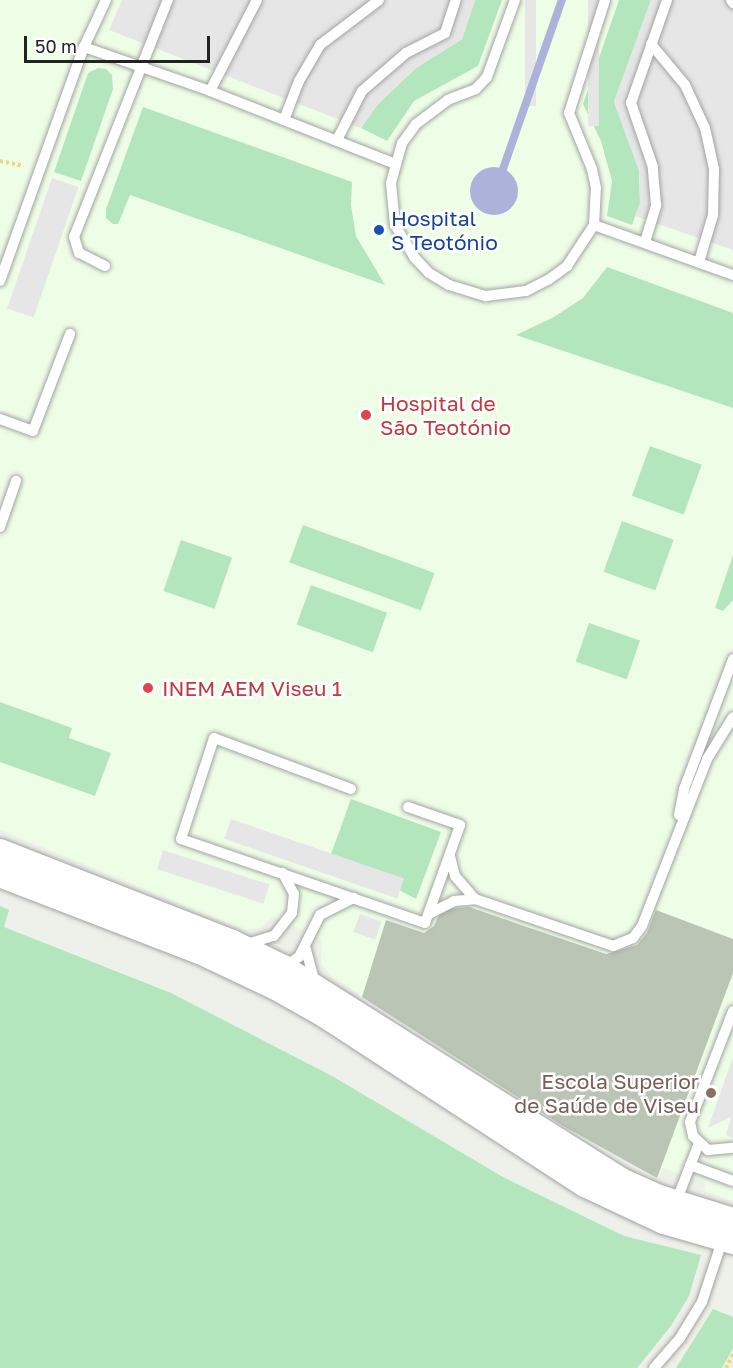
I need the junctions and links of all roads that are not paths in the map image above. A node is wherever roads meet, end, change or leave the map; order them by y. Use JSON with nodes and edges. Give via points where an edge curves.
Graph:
{"nodes":[{"id":1,"x":106,"y":0,"type":"edge"},
{"id":2,"x":168,"y":0,"type":"edge"},
{"id":3,"x":257,"y":0,"type":"edge"},
{"id":4,"x":378,"y":0,"type":"edge"},
{"id":5,"x":456,"y":0,"type":"edge"},
{"id":6,"x":515,"y":0,"type":"edge"},
{"id":7,"x":605,"y":0,"type":"edge"},
{"id":8,"x":667,"y":0,"type":"edge"},
{"id":9,"x":651,"y":44,"type":"junction"},
{"id":10,"x":84,"y":47,"type":"junction"},
{"id":11,"x":139,"y":67,"type":"junction"},
{"id":12,"x":210,"y":91,"type":"junction"},
{"id":13,"x":284,"y":120,"type":"junction"},
{"id":14,"x":337,"y":140,"type":"junction"},
{"id":15,"x":395,"y":164,"type":"junction"},
{"id":16,"x":594,"y":225,"type":"junction"},
{"id":17,"x":645,"y":242,"type":"junction"},
{"id":18,"x":699,"y":262,"type":"junction"},
{"id":19,"x":105,"y":266,"type":"dead end"},
{"id":20,"x":733,"y":275,"type":"edge"},
{"id":21,"x":0,"y":281,"type":"edge"},
{"id":22,"x":70,"y":334,"type":"dead end"},
{"id":23,"x":0,"y":419,"type":"edge"},
{"id":24,"x":16,"y":481,"type":"dead end"},
{"id":25,"x":0,"y":527,"type":"edge"},
{"id":26,"x":733,"y":658,"type":"edge"},
{"id":27,"x":733,"y":717,"type":"edge"},
{"id":28,"x":351,"y":789,"type":"dead end"},
{"id":29,"x":408,"y":807,"type":"dead end"},
{"id":30,"x":675,"y":833,"type":"junction"},
{"id":31,"x":0,"y":852,"type":"edge"},
{"id":32,"x":450,"y":853,"type":"junction"},
{"id":33,"x":283,"y":873,"type":"junction"},
{"id":34,"x":0,"y":874,"type":"edge"},
{"id":35,"x":355,"y":898,"type":"junction"},
{"id":36,"x":476,"y":899,"type":"junction"},
{"id":37,"x":429,"y":914,"type":"junction"},
{"id":38,"x":232,"y":943,"type":"junction"},
{"id":39,"x":305,"y":946,"type":"junction"},
{"id":40,"x":200,"y":951,"type":"junction"},
{"id":41,"x":283,"y":968,"type":"junction"},
{"id":42,"x":318,"y":989,"type":"junction"},
{"id":43,"x":733,"y":1011,"type":"edge"},
{"id":44,"x":699,"y":1143,"type":"junction"},
{"id":45,"x":733,"y":1148,"type":"edge"},
{"id":46,"x":690,"y":1165,"type":"junction"},
{"id":47,"x":733,"y":1181,"type":"edge"},
{"id":48,"x":676,"y":1203,"type":"junction"},
{"id":49,"x":730,"y":1233,"type":"edge"},
{"id":50,"x":654,"y":1368,"type":"edge"}],
"edges":[{"from":1,"to":10,"type":"lane"},
{"from":2,"to":11,"type":"lane"},
{"from":3,"to":12,"type":"lane"},
{"from":4,"to":13,"type":"lane","via":[[320,45],[299,81]]},
{"from":5,"to":14,"type":"lane","via":[[446,33],[406,53],[362,91]]},
{"from":6,"to":15,"type":"lane","via":[[487,77],[476,89],[448,100],[416,124],[402,143]]},
{"from":7,"to":16,"type":"lane","via":[[569,113],[592,169],[596,188]]},
{"from":8,"to":9,"type":"lane"},
{"from":9,"to":17,"type":"lane","via":[[630,103],[653,167],[656,205]]},
{"from":9,"to":18,"type":"lane","via":[[684,85],[705,128],[714,170],[713,215]]},
{"from":10,"to":11,"type":"lane"},
{"from":10,"to":21,"type":"lane"},
{"from":11,"to":12,"type":"lane"},
{"from":11,"to":19,"type":"lane","via":[[74,237],[79,253]]},
{"from":12,"to":13,"type":"lane"},
{"from":13,"to":14,"type":"lane"},
{"from":14,"to":15,"type":"lane"},
{"from":15,"to":16,"type":"lane","via":[[391,183],[395,225],[404,243],[429,273],[468,292],[504,295],[526,291],[548,280],[567,266]]},
{"from":16,"to":17,"type":"lane"},
{"from":17,"to":18,"type":"lane"},
{"from":18,"to":20,"type":"lane"},
{"from":22,"to":23,"type":"lane","via":[[33,431]]},
{"from":24,"to":25,"type":"lane"},
{"from":26,"to":30,"type":"lane","via":[[684,789]]},
{"from":27,"to":30,"type":"lane","via":[[707,759]]},
{"from":28,"to":33,"type":"lane","via":[[214,738],[181,839]]},
{"from":29,"to":32,"type":"lane","via":[[460,825]]},
{"from":30,"to":36,"type":"lane","via":[[642,927],[623,945],[613,946]]},
{"from":31,"to":38,"type":"street"},
{"from":32,"to":36,"type":"lane","via":[[455,876]]},
{"from":32,"to":37,"type":"lane"},
{"from":33,"to":35,"type":"lane"},
{"from":33,"to":38,"type":"lane","via":[[294,904],[282,930],[253,944]]},
{"from":34,"to":40,"type":"street"},
{"from":35,"to":37,"type":"lane","via":[[425,923]]},
{"from":35,"to":39,"type":"lane","via":[[320,915]]},
{"from":36,"to":37,"type":"lane","via":[[440,906]]},
{"from":38,"to":41,"type":"street"},
{"from":39,"to":41,"type":"lane","via":[[299,957]]},
{"from":39,"to":42,"type":"lane"},
{"from":40,"to":41,"type":"lane","via":[[234,954],[266,970]]},
{"from":40,"to":49,"type":"street","via":[[324,1014],[585,1184],[664,1221]]},
{"from":41,"to":42,"type":"street"},
{"from":42,"to":48,"type":"street","via":[[570,1152],[619,1180]]},
{"from":43,"to":44,"type":"lane","via":[[690,1122]]},
{"from":44,"to":45,"type":"lane","via":[[713,1152]]},
{"from":44,"to":46,"type":"lane"},
{"from":46,"to":47,"type":"lane"},
{"from":46,"to":48,"type":"lane"},
{"from":48,"to":49,"type":"street"},
{"from":49,"to":50,"type":"lane","via":[[702,1302],[680,1338]]}]}
